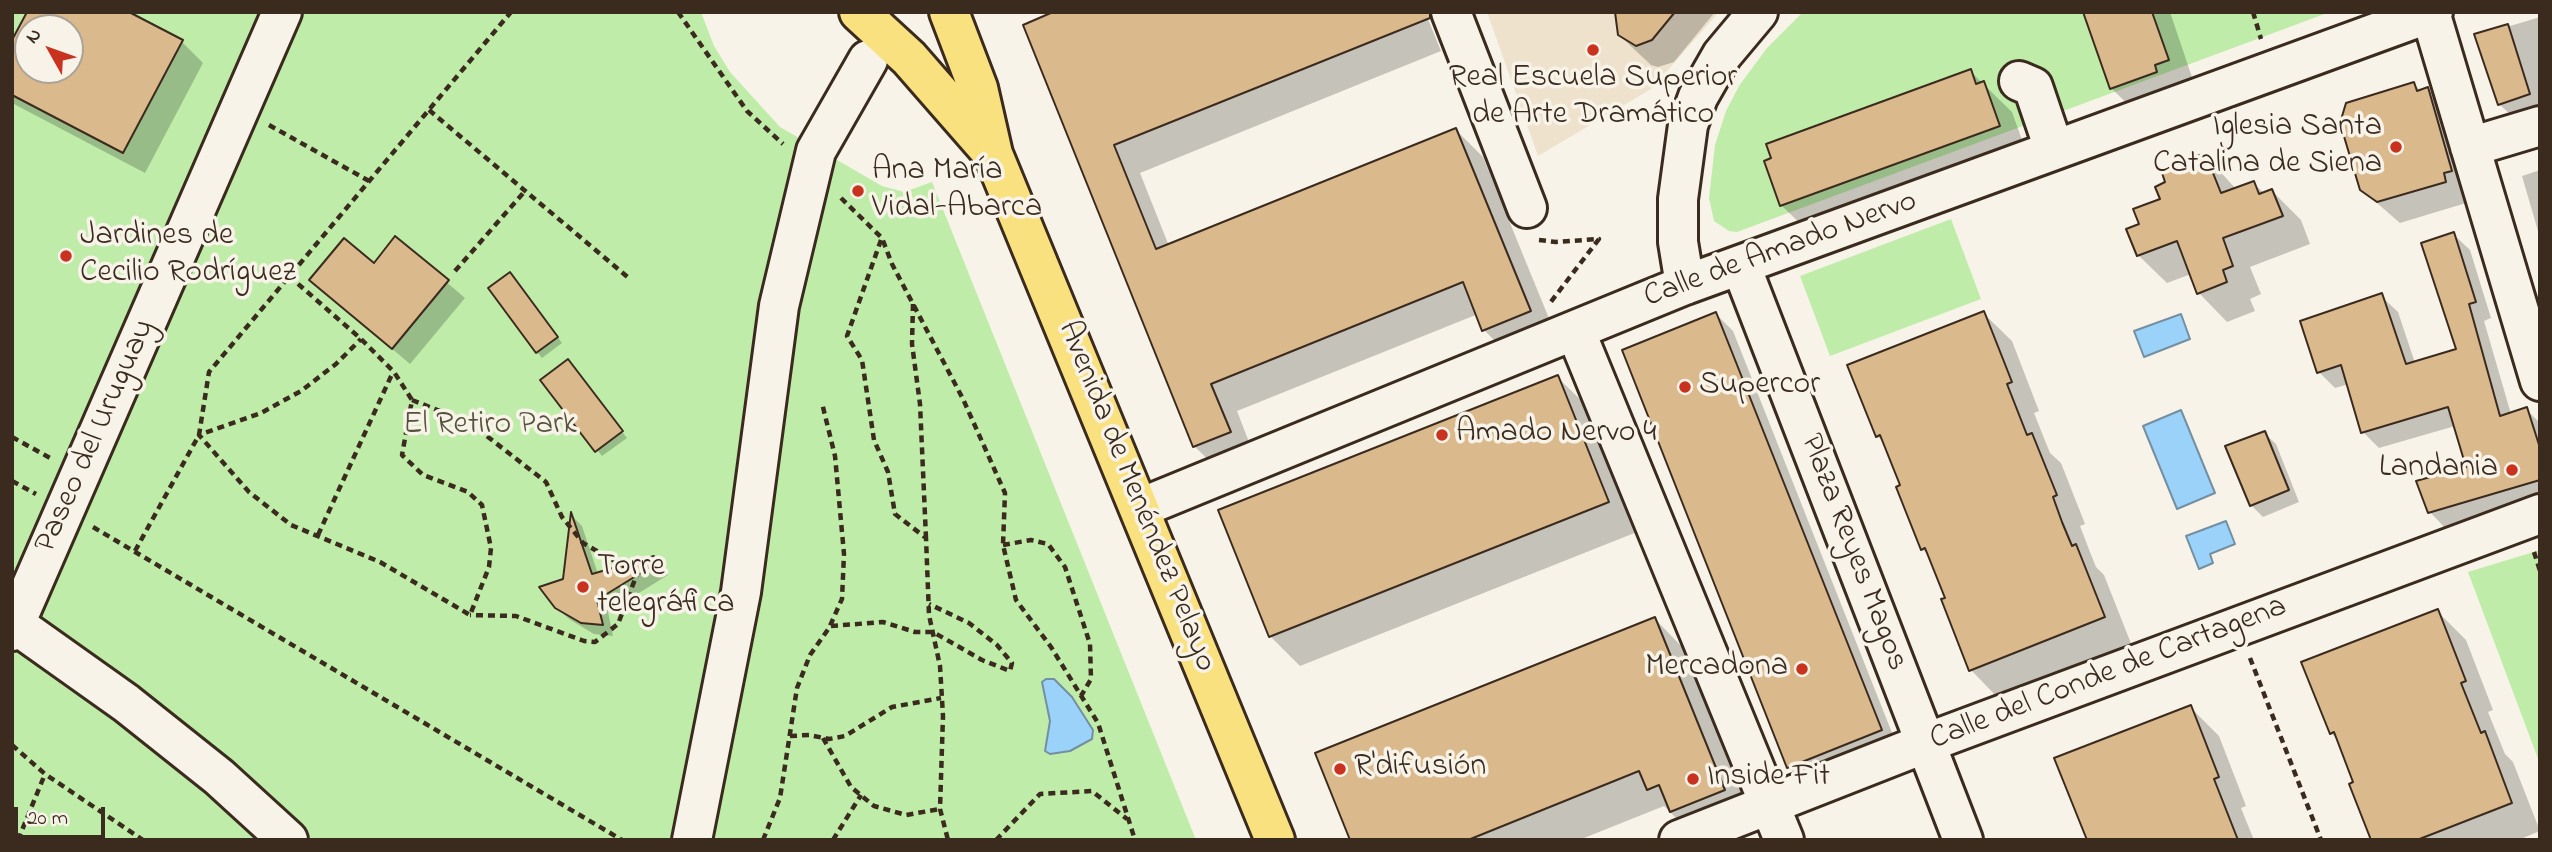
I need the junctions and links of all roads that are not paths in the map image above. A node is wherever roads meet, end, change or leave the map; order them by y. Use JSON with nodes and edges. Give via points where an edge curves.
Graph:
{"nodes":[{"id":1,"x":282,"y":12,"type":"edge"},
{"id":2,"x":859,"y":12,"type":"edge"},
{"id":3,"x":949,"y":12,"type":"edge"},
{"id":4,"x":1451,"y":12,"type":"edge"},
{"id":5,"x":1758,"y":12,"type":"edge"},
{"id":6,"x":2431,"y":13,"type":"edge"},
{"id":7,"x":868,"y":60,"type":"dead end"},
{"id":8,"x":2019,"y":81,"type":"dead end"},
{"id":9,"x":2540,"y":126,"type":"edge"},
{"id":10,"x":2470,"y":148,"type":"junction"},
{"id":11,"x":2054,"y":149,"type":"junction"},
{"id":12,"x":993,"y":154,"type":"junction"},
{"id":13,"x":1527,"y":208,"type":"road end"},
{"id":14,"x":1741,"y":265,"type":"junction"},
{"id":15,"x":1685,"y":285,"type":"junction"},
{"id":16,"x":1562,"y":317,"type":"junction"},
{"id":17,"x":2531,"y":318,"type":"edge"},
{"id":18,"x":2540,"y":381,"type":"edge"},
{"id":19,"x":1140,"y":509,"type":"junction"},
{"id":20,"x":2540,"y":514,"type":"edge"},
{"id":21,"x":13,"y":626,"type":"edge"},
{"id":22,"x":1926,"y":743,"type":"junction"},
{"id":23,"x":1770,"y":804,"type":"junction"},
{"id":24,"x":288,"y":840,"type":"edge"},
{"id":25,"x":692,"y":840,"type":"edge"},
{"id":26,"x":1275,"y":840,"type":"edge"},
{"id":27,"x":1679,"y":840,"type":"edge"},
{"id":28,"x":1784,"y":840,"type":"edge"},
{"id":29,"x":1964,"y":840,"type":"edge"}],
"edges":[{"from":1,"to":21,"type":"street","name":"Paseo del Uruguay"},
{"from":2,"to":12,"type":"main road","name":"Avenida de Menéndez Pelayo","via":[[909,58]]},
{"from":3,"to":12,"type":"main road","name":"Avenida de Menéndez Pelayo","via":[[978,89]]},
{"from":4,"to":13,"type":"street"},
{"from":5,"to":15,"type":"street","via":[[1722,55],[1688,125],[1678,199]]},
{"from":6,"to":10,"type":"street"},
{"from":6,"to":11,"type":"street","name":"Calle de Amado Nervo"},
{"from":7,"to":25,"type":"street","via":[[816,151],[779,306],[741,592]]},
{"from":8,"to":11,"type":"street","via":[[2033,87]]},
{"from":9,"to":10,"type":"street"},
{"from":10,"to":17,"type":"street"},
{"from":11,"to":14,"type":"street","name":"Calle de Amado Nervo"},
{"from":12,"to":19,"type":"main road","name":"Avenida de Menéndez Pelayo"},
{"from":14,"to":15,"type":"street","name":"Calle de Amado Nervo"},
{"from":14,"to":22,"type":"street","name":"Plaza Reyes Magos"},
{"from":15,"to":16,"type":"street","name":"Calle de Amado Nervo"},
{"from":16,"to":19,"type":"street","name":"Calle de Amado Nervo"},
{"from":16,"to":23,"type":"street"},
{"from":17,"to":18,"type":"street"},
{"from":19,"to":26,"type":"main road","name":"Avenida de Menéndez Pelayo"},
{"from":20,"to":22,"type":"street","name":"Calle del Conde de Cartagena"},
{"from":21,"to":24,"type":"street","via":[[126,703],[219,776]]},
{"from":22,"to":23,"type":"street","name":"Calle del Conde de Cartagena"},
{"from":22,"to":29,"type":"street","name":"Plaza Reyes Magos"},
{"from":23,"to":27,"type":"street","name":"Calle del Conde de Cartagena"},
{"from":23,"to":28,"type":"street"}]}
